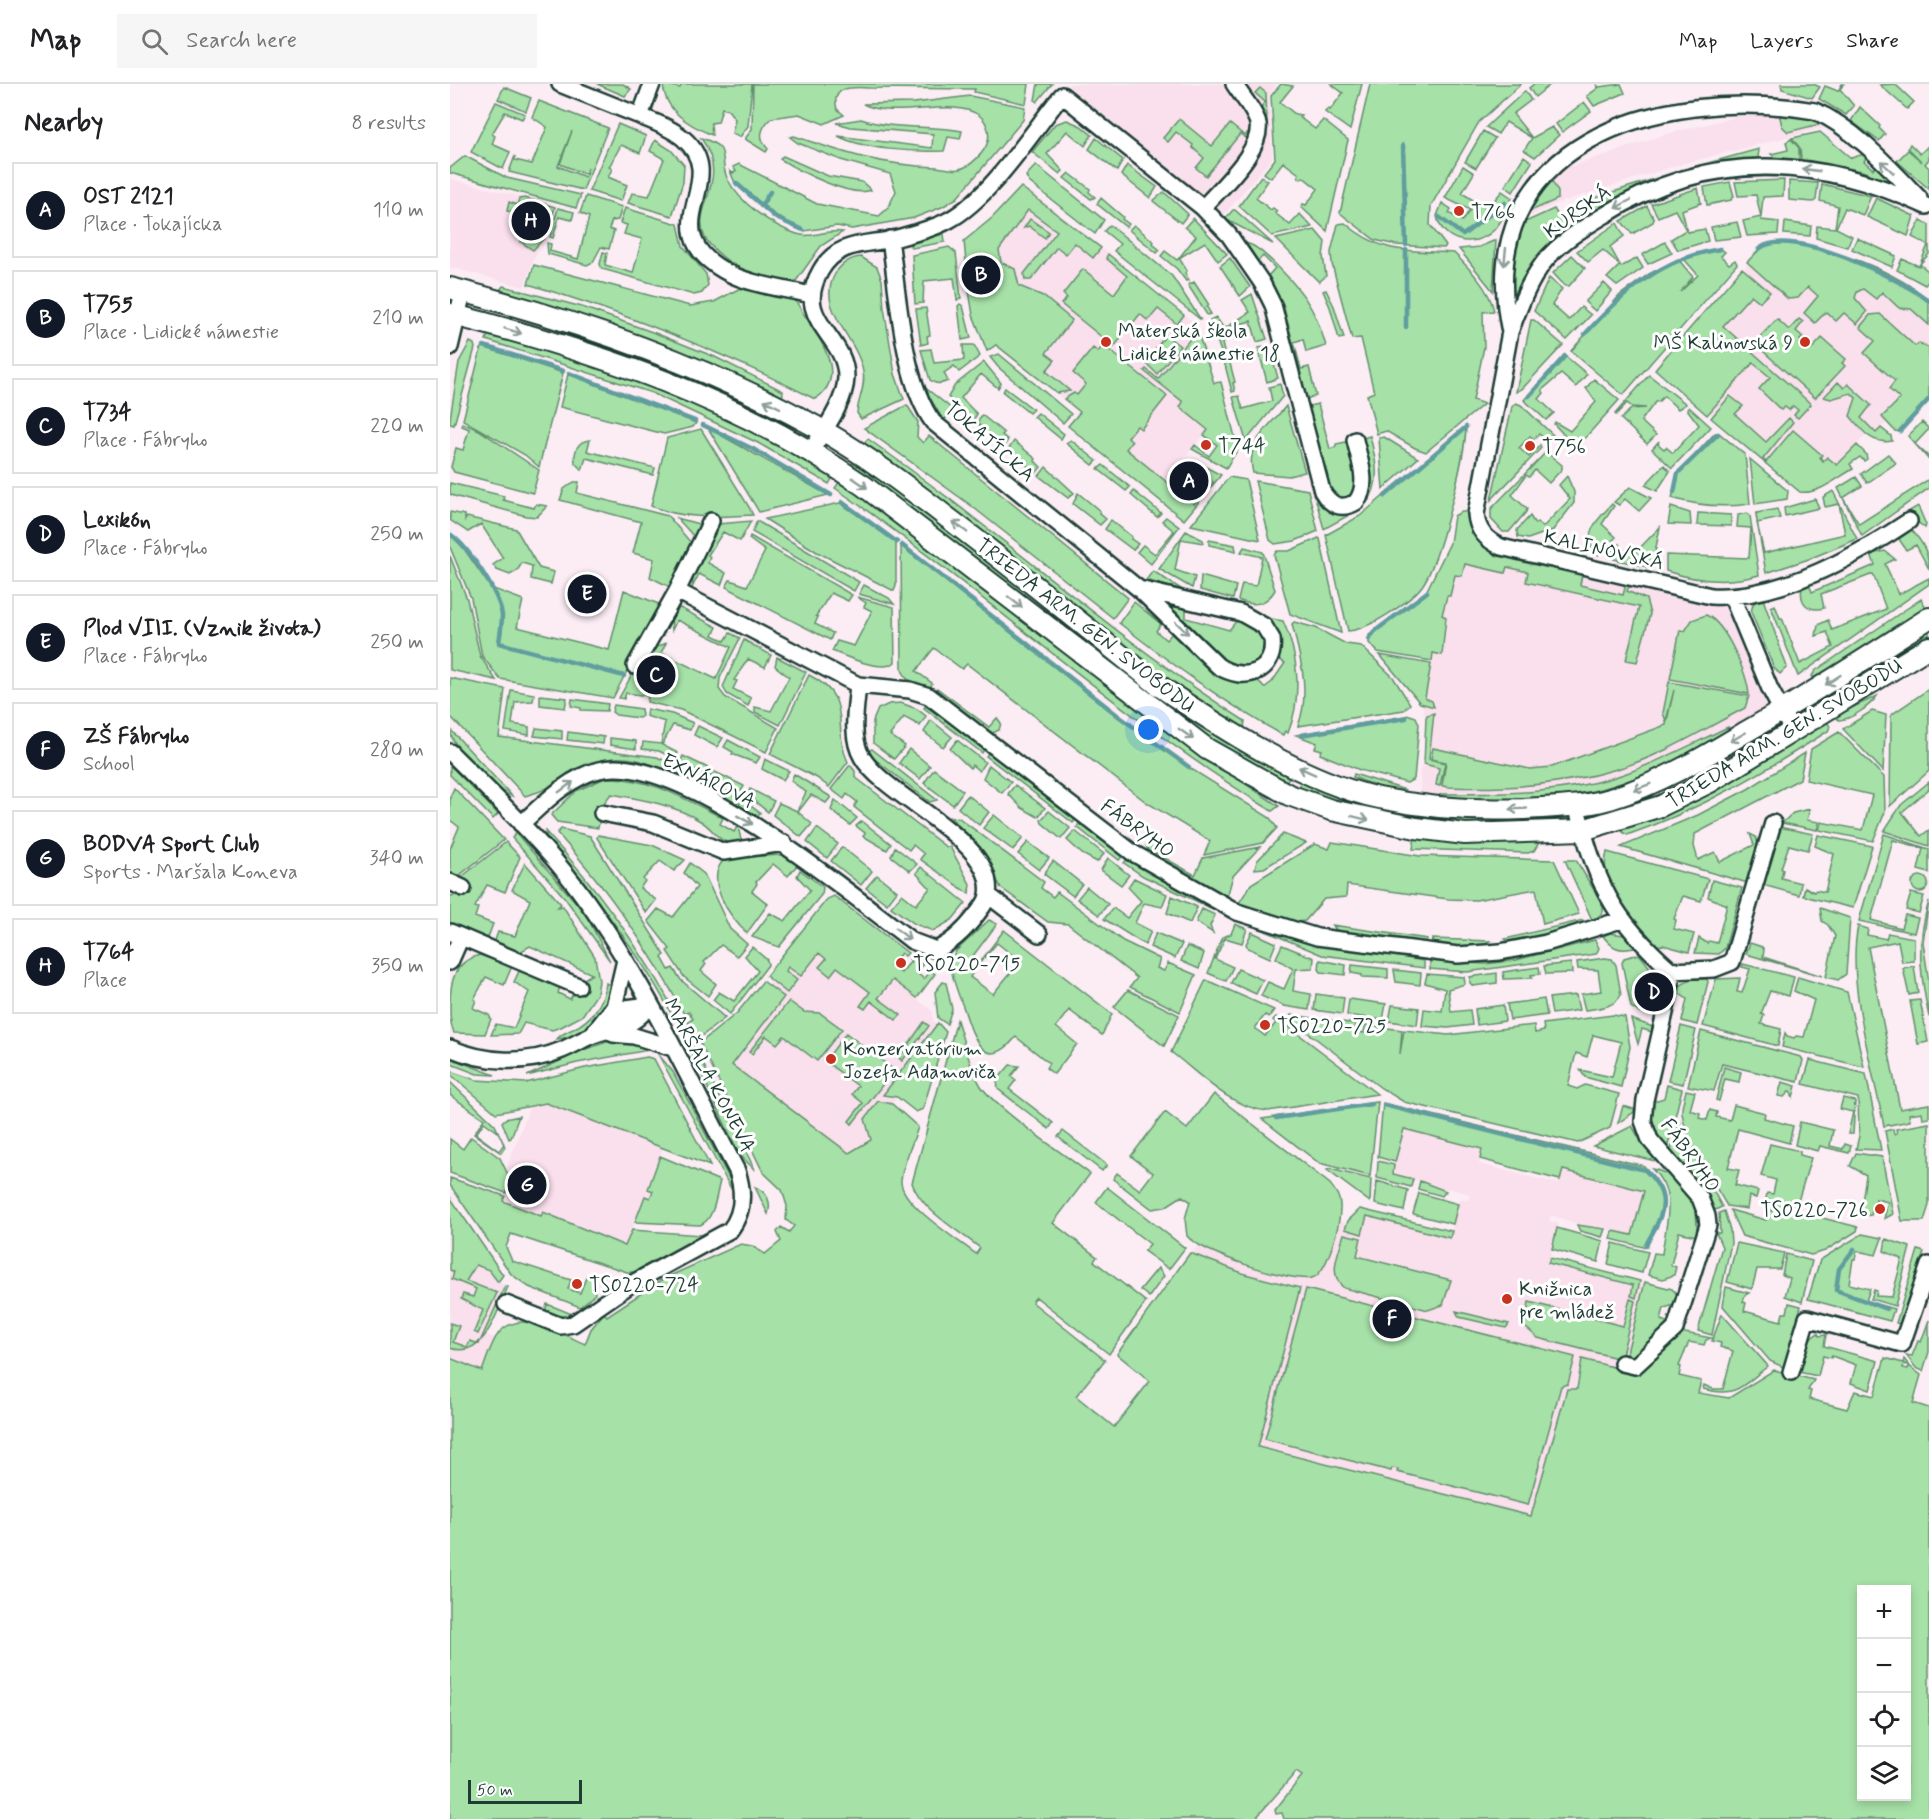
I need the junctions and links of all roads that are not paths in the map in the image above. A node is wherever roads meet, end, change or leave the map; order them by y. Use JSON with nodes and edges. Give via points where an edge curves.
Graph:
{"nodes":[{"id":1,"x":560,"y":84,"type":"edge"},
{"id":2,"x":652,"y":84,"type":"edge"},
{"id":3,"x":1234,"y":84,"type":"edge"},
{"id":4,"x":1066,"y":89,"type":"edge"},
{"id":5,"x":1737,"y":90,"type":"dead end"},
{"id":6,"x":640,"y":116,"type":"junction"},
{"id":7,"x":1598,"y":120,"type":"dead end"},
{"id":8,"x":1928,"y":207,"type":"edge"},
{"id":9,"x":1203,"y":208,"type":"junction"},
{"id":10,"x":890,"y":239,"type":"junction"},
{"id":11,"x":457,"y":290,"type":"edge"},
{"id":12,"x":811,"y":295,"type":"junction"},
{"id":13,"x":453,"y":315,"type":"edge"},
{"id":14,"x":1510,"y":332,"type":"junction"},
{"id":15,"x":450,"y":347,"type":"edge"},
{"id":16,"x":824,"y":431,"type":"junction"},
{"id":17,"x":1355,"y":440,"type":"dead end"},
{"id":18,"x":811,"y":451,"type":"junction"},
{"id":19,"x":1909,"y":521,"type":"dead end"},
{"id":20,"x":711,"y":522,"type":"dead end"},
{"id":21,"x":1139,"y":589,"type":"junction"},
{"id":22,"x":677,"y":591,"type":"junction"},
{"id":23,"x":1732,"y":597,"type":"junction"},
{"id":24,"x":1929,"y":618,"type":"edge"},
{"id":25,"x":1929,"y":647,"type":"edge"},
{"id":26,"x":634,"y":666,"type":"dead end"},
{"id":27,"x":858,"y":685,"type":"junction"},
{"id":28,"x":1781,"y":712,"type":"junction"},
{"id":29,"x":1793,"y":732,"type":"junction"},
{"id":30,"x":450,"y":752,"type":"edge"},
{"id":31,"x":1576,"y":805,"type":"junction"},
{"id":32,"x":602,"y":813,"type":"dead end"},
{"id":33,"x":1773,"y":823,"type":"dead end"},
{"id":34,"x":521,"y":824,"type":"junction"},
{"id":35,"x":1583,"y":830,"type":"junction"},
{"id":36,"x":784,"y":843,"type":"junction"},
{"id":37,"x":988,"y":895,"type":"junction"},
{"id":38,"x":1621,"y":920,"type":"junction"},
{"id":39,"x":1039,"y":934,"type":"dead end"},
{"id":40,"x":456,"y":935,"type":"edge"},
{"id":41,"x":625,"y":960,"type":"junction"},
{"id":42,"x":450,"y":962,"type":"edge"},
{"id":43,"x":1672,"y":971,"type":"junction"},
{"id":44,"x":578,"y":986,"type":"dead end"},
{"id":45,"x":650,"y":1005,"type":"junction"},
{"id":46,"x":592,"y":1035,"type":"junction"},
{"id":47,"x":450,"y":1048,"type":"edge"},
{"id":48,"x":673,"y":1048,"type":"junction"},
{"id":49,"x":1929,"y":1265,"type":"edge"},
{"id":50,"x":506,"y":1304,"type":"dead end"},
{"id":51,"x":1622,"y":1363,"type":"dead end"},
{"id":52,"x":1791,"y":1372,"type":"dead end"}],
"edges":[{"from":1,"to":6,"type":"street"},
{"from":2,"to":6,"type":"street"},
{"from":3,"to":9,"type":"street","via":[[1257,120],[1258,135],[1250,153]]},
{"from":4,"to":9,"type":"street"},
{"from":4,"to":10,"type":"street","via":[[972,204],[948,220]]},
{"from":8,"to":5,"type":"street","name":"KURSKÁ","one_way":true,"via":[[1838,124],[1798,105]]},
{"from":6,"to":12,"type":"street","via":[[680,135],[699,160],[701,182],[690,224],[693,242],[729,273]]},
{"from":7,"to":14,"type":"street","name":"KURSKÁ","one_way":true,"via":[[1547,162],[1512,224],[1504,276]]},
{"from":8,"to":14,"type":"street","name":"KURSKÁ","one_way":true,"via":[[1865,181],[1783,166],[1743,166],[1664,185],[1619,206],[1551,254],[1533,278]]},
{"from":9,"to":17,"type":"street","via":[[1229,235],[1268,293],[1318,480],[1327,500],[1339,507],[1356,502],[1362,493]]},
{"from":10,"to":12,"type":"street","via":[[838,251],[822,269]]},
{"from":10,"to":21,"type":"street","name":"TOKAJÍCKA","via":[[912,378],[927,414],[941,430]]},
{"from":11,"to":13,"type":"street"},
{"from":16,"to":11,"type":"street","name":"TRIEDA ARM. GEN. SVOBODU","one_way":true,"via":[[651,350]]},
{"from":12,"to":16,"type":"street","via":[[813,309],[846,373],[841,397]]},
{"from":13,"to":15,"type":"street"},
{"from":13,"to":18,"type":"street","name":"TRIEDA ARM. GEN. SVOBODU","one_way":true,"via":[[588,353],[646,374],[704,397]]},
{"from":14,"to":23,"type":"street","name":"KALINOVSKÁ","via":[[1477,507],[1476,521],[1484,536],[1501,547],[1711,596]]},
{"from":16,"to":18,"type":"street"},
{"from":31,"to":16,"type":"street","name":"TRIEDA ARM. GEN. SVOBODU","one_way":true,"via":[[1463,809],[1378,797],[1339,785],[1263,750],[1158,685],[934,508]]},
{"from":18,"to":35,"type":"street","name":"TRIEDA ARM. GEN. SVOBODU","one_way":true,"via":[[925,532],[1177,728],[1282,791],[1331,810],[1416,828],[1475,834]]},
{"from":19,"to":23,"type":"street","name":"KALINOVSKÁ","via":[[1841,561],[1788,582]]},
{"from":20,"to":22,"type":"street"},
{"from":21,"to":21,"type":"street","name":"TOKAJÍCKA","one_way":true,"via":[[1226,671],[1250,675],[1268,660],[1272,639],[1258,620]]},
{"from":22,"to":26,"type":"street"},
{"from":22,"to":27,"type":"street","name":"FÁBRYHO"},
{"from":23,"to":28,"type":"street"},
{"from":24,"to":28,"type":"street","name":"TRIEDA ARM. GEN. SVOBODU","one_way":true},
{"from":25,"to":29,"type":"street","name":"TRIEDA ARM. GEN. SVOBODU"},
{"from":27,"to":37,"type":"street","via":[[856,738],[862,758],[874,773],[966,846],[983,871]]},
{"from":27,"to":38,"type":"street","name":"FÁBRYHO","via":[[910,690],[929,696],[1133,854],[1237,912],[1317,937],[1447,954],[1479,954],[1546,943]]},
{"from":28,"to":29,"type":"street"},
{"from":28,"to":31,"type":"street","name":"TRIEDA ARM. GEN. SVOBODU","one_way":true,"via":[[1648,785],[1608,800]]},
{"from":29,"to":35,"type":"street","name":"TRIEDA ARM. GEN. SVOBODU","via":[[1710,782],[1661,806]]},
{"from":30,"to":34,"type":"street","name":"MARŠALA KONEVA"},
{"from":31,"to":35,"type":"street"},
{"from":32,"to":36,"type":"street","via":[[653,822],[724,852]]},
{"from":33,"to":43,"type":"street","via":[[1732,962],[1714,969]]},
{"from":34,"to":36,"type":"street","name":"EXNÁROVA","one_way":true,"via":[[583,776],[598,770],[629,768],[672,782]]},
{"from":34,"to":41,"type":"street","name":"MARŠALA KONEVA","via":[[576,887]]},
{"from":35,"to":38,"type":"street","via":[[1602,886]]},
{"from":36,"to":37,"type":"street","name":"EXNÁROVA","one_way":true,"via":[[912,941],[936,950],[964,930]]},
{"from":37,"to":39,"type":"street"},
{"from":38,"to":43,"type":"street"},
{"from":40,"to":42,"type":"street"},
{"from":40,"to":44,"type":"street"},
{"from":41,"to":45,"type":"street","name":"MARŠALA KONEVA"},
{"from":41,"to":46,"type":"street","via":[[614,1007]]},
{"from":43,"to":51,"type":"street","name":"FÁBRYHO","via":[[1643,1121],[1650,1140],[1700,1198],[1708,1225],[1675,1329],[1635,1366]]},
{"from":45,"to":46,"type":"street","via":[[627,1026]]},
{"from":45,"to":48,"type":"street","name":"MARŠALA KONEVA"},
{"from":46,"to":47,"type":"street","via":[[540,1058],[516,1061],[471,1056]]},
{"from":46,"to":48,"type":"street","via":[[634,1036]]},
{"from":48,"to":50,"type":"street","name":"MARŠALA KONEVA","via":[[737,1171],[742,1192],[735,1224],[724,1235],[630,1284],[573,1324],[561,1326]]},
{"from":49,"to":52,"type":"street","via":[[1902,1344],[1807,1318]]}]}
